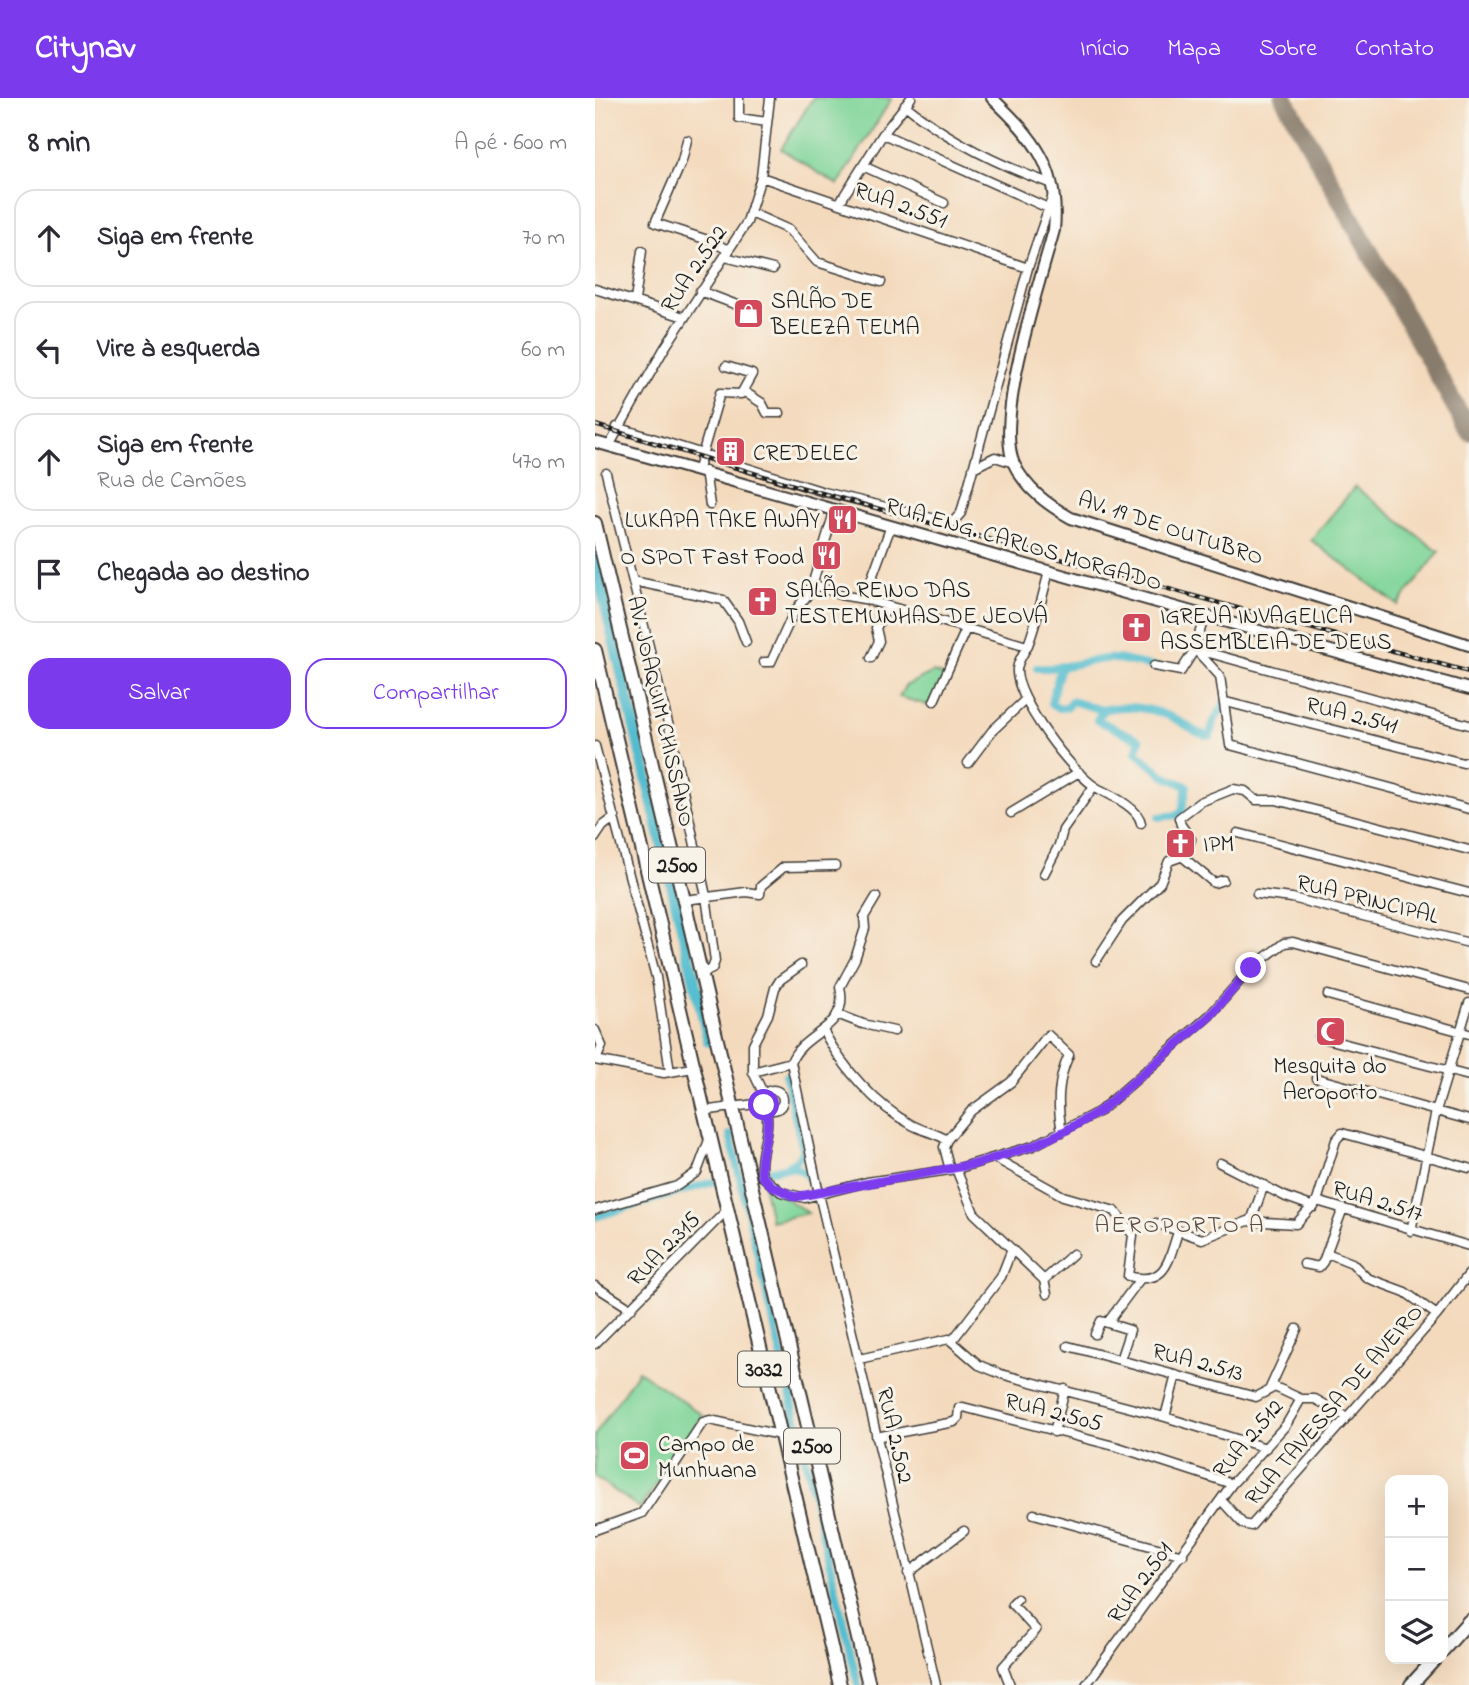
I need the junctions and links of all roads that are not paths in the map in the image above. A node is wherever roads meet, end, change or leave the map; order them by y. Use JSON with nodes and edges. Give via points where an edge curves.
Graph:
{"nodes":[{"id":1,"x":739,"y":98,"type":"edge"},
{"id":2,"x":769,"y":98,"type":"edge"},
{"id":3,"x":992,"y":98,"type":"edge"},
{"id":4,"x":908,"y":101,"type":"edge"},
{"id":5,"x":767,"y":122,"type":"junction"},
{"id":6,"x":883,"y":134,"type":"junction"},
{"id":7,"x":687,"y":140,"type":"dead end"},
{"id":8,"x":863,"y":166,"type":"junction"},
{"id":9,"x":761,"y":177,"type":"junction"},
{"id":10,"x":1053,"y":188,"type":"junction"},
{"id":11,"x":840,"y":202,"type":"junction"},
{"id":12,"x":944,"y":203,"type":"dead end"},
{"id":13,"x":1048,"y":208,"type":"junction"},
{"id":14,"x":751,"y":212,"type":"junction"},
{"id":15,"x":642,"y":251,"type":"dead end"},
{"id":16,"x":727,"y":254,"type":"junction"},
{"id":17,"x":1028,"y":268,"type":"junction"},
{"id":18,"x":773,"y":269,"type":"dead end"},
{"id":19,"x":881,"y":282,"type":"dead end"},
{"id":20,"x":595,"y":289,"type":"edge"},
{"id":21,"x":700,"y":291,"type":"junction"},
{"id":22,"x":635,"y":300,"type":"junction"},
{"id":23,"x":745,"y":308,"type":"dead end"},
{"id":24,"x":684,"y":317,"type":"junction"},
{"id":25,"x":726,"y":366,"type":"dead end"},
{"id":26,"x":743,"y":391,"type":"junction"},
{"id":27,"x":780,"y":413,"type":"dead end"},
{"id":28,"x":617,"y":427,"type":"junction"},
{"id":29,"x":595,"y":442,"type":"edge"},
{"id":30,"x":609,"y":446,"type":"junction"},
{"id":31,"x":701,"y":452,"type":"junction"},
{"id":32,"x":1014,"y":463,"type":"junction"},
{"id":33,"x":973,"y":468,"type":"junction"},
{"id":34,"x":701,"y":470,"type":"junction"},
{"id":35,"x":606,"y":473,"type":"dead end"},
{"id":36,"x":710,"y":505,"type":"dead end"},
{"id":37,"x":835,"y":509,"type":"junction"},
{"id":38,"x":595,"y":523,"type":"edge"},
{"id":39,"x":891,"y":526,"type":"junction"},
{"id":40,"x":1049,"y":572,"type":"junction"},
{"id":41,"x":633,"y":580,"type":"junction"},
{"id":42,"x":813,"y":584,"type":"junction"},
{"id":43,"x":865,"y":599,"type":"junction"},
{"id":44,"x":888,"y":606,"type":"junction"},
{"id":45,"x":1204,"y":617,"type":"junction"},
{"id":46,"x":966,"y":629,"type":"junction"},
{"id":47,"x":746,"y":642,"type":"dead end"},
{"id":48,"x":1469,"y":645,"type":"edge"},
{"id":49,"x":1027,"y":646,"type":"junction"},
{"id":50,"x":1195,"y":649,"type":"junction"},
{"id":51,"x":595,"y":650,"type":"edge"},
{"id":52,"x":871,"y":658,"type":"dead end"},
{"id":53,"x":764,"y":662,"type":"dead end"},
{"id":54,"x":1154,"y":666,"type":"dead end"},
{"id":55,"x":1469,"y":690,"type":"edge"},
{"id":56,"x":1026,"y":699,"type":"junction"},
{"id":57,"x":934,"y":701,"type":"dead end"},
{"id":58,"x":1226,"y":702,"type":"junction"},
{"id":59,"x":1469,"y":725,"type":"edge"},
{"id":60,"x":595,"y":746,"type":"edge"},
{"id":61,"x":1469,"y":761,"type":"edge"},
{"id":62,"x":968,"y":763,"type":"dead end"},
{"id":63,"x":1079,"y":772,"type":"junction"},
{"id":64,"x":1094,"y":786,"type":"junction"},
{"id":65,"x":1469,"y":809,"type":"edge"},
{"id":66,"x":1011,"y":813,"type":"dead end"},
{"id":67,"x":615,"y":817,"type":"junction"},
{"id":68,"x":1141,"y":823,"type":"dead end"},
{"id":69,"x":1238,"y":833,"type":"dead end"},
{"id":70,"x":595,"y":838,"type":"edge"},
{"id":71,"x":1469,"y":850,"type":"edge"},
{"id":72,"x":1184,"y":858,"type":"junction"},
{"id":73,"x":835,"y":866,"type":"dead end"},
{"id":74,"x":1044,"y":874,"type":"dead end"},
{"id":75,"x":1223,"y":880,"type":"dead end"},
{"id":76,"x":1469,"y":893,"type":"edge"},
{"id":77,"x":1257,"y":894,"type":"dead end"},
{"id":78,"x":706,"y":896,"type":"junction"},
{"id":79,"x":876,"y":897,"type":"dead end"},
{"id":80,"x":685,"y":900,"type":"junction"},
{"id":81,"x":1469,"y":943,"type":"edge"},
{"id":82,"x":1096,"y":961,"type":"dead end"},
{"id":83,"x":801,"y":965,"type":"dead end"},
{"id":84,"x":703,"y":974,"type":"junction"},
{"id":85,"x":1469,"y":989,"type":"edge"},
{"id":86,"x":1328,"y":995,"type":"dead end"},
{"id":87,"x":1469,"y":1003,"type":"edge"},
{"id":88,"x":837,"y":1014,"type":"junction"},
{"id":89,"x":595,"y":1030,"type":"edge"},
{"id":90,"x":894,"y":1031,"type":"dead end"},
{"id":91,"x":824,"y":1032,"type":"junction"},
{"id":92,"x":1465,"y":1032,"type":"edge"},
{"id":93,"x":1319,"y":1037,"type":"dead end"},
{"id":94,"x":689,"y":1053,"type":"joint"},
{"id":95,"x":596,"y":1060,"type":"edge"},
{"id":96,"x":791,"y":1062,"type":"junction"},
{"id":97,"x":693,"y":1068,"type":"junction"},
{"id":98,"x":1448,"y":1070,"type":"junction"},
{"id":99,"x":670,"y":1072,"type":"junction"},
{"id":100,"x":753,"y":1072,"type":"junction"},
{"id":101,"x":1469,"y":1076,"type":"edge"},
{"id":102,"x":1315,"y":1078,"type":"dead end"},
{"id":103,"x":764,"y":1102,"type":"junction"},
{"id":104,"x":731,"y":1107,"type":"junction"},
{"id":105,"x":702,"y":1111,"type":"junction"},
{"id":106,"x":1436,"y":1111,"type":"junction"},
{"id":107,"x":1469,"y":1120,"type":"edge"},
{"id":108,"x":1062,"y":1132,"type":"junction"},
{"id":109,"x":710,"y":1139,"type":"junction"},
{"id":110,"x":947,"y":1140,"type":"junction"},
{"id":111,"x":1425,"y":1156,"type":"junction"},
{"id":112,"x":995,"y":1158,"type":"junction"},
{"id":113,"x":1220,"y":1163,"type":"dead end"},
{"id":114,"x":1469,"y":1168,"type":"edge"},
{"id":115,"x":953,"y":1169,"type":"junction"},
{"id":116,"x":1264,"y":1185,"type":"junction"},
{"id":117,"x":819,"y":1194,"type":"junction"},
{"id":118,"x":1315,"y":1204,"type":"junction"},
{"id":119,"x":727,"y":1209,"type":"junction"},
{"id":120,"x":595,"y":1210,"type":"edge"},
{"id":121,"x":1342,"y":1211,"type":"junction"},
{"id":122,"x":1251,"y":1222,"type":"junction"},
{"id":123,"x":1156,"y":1223,"type":"dead end"},
{"id":124,"x":1412,"y":1231,"type":"junction"},
{"id":125,"x":1178,"y":1232,"type":"junction"},
{"id":126,"x":1469,"y":1246,"type":"edge"},
{"id":127,"x":1012,"y":1249,"type":"junction"},
{"id":128,"x":1327,"y":1253,"type":"junction"},
{"id":129,"x":1073,"y":1254,"type":"dead end"},
{"id":130,"x":1304,"y":1264,"type":"dead end"},
{"id":131,"x":1469,"y":1274,"type":"edge"},
{"id":132,"x":1140,"y":1279,"type":"junction"},
{"id":133,"x":1044,"y":1280,"type":"junction"},
{"id":134,"x":595,"y":1286,"type":"edge"},
{"id":135,"x":1047,"y":1294,"type":"dead end"},
{"id":136,"x":631,"y":1309,"type":"junction"},
{"id":137,"x":1437,"y":1315,"type":"junction"},
{"id":138,"x":1108,"y":1322,"type":"junction"},
{"id":139,"x":1297,"y":1329,"type":"dead end"},
{"id":140,"x":1095,"y":1334,"type":"dead end"},
{"id":141,"x":952,"y":1340,"type":"junction"},
{"id":142,"x":595,"y":1344,"type":"edge"},
{"id":143,"x":1068,"y":1346,"type":"dead end"},
{"id":144,"x":859,"y":1359,"type":"junction"},
{"id":145,"x":1120,"y":1360,"type":"junction"},
{"id":146,"x":1176,"y":1375,"type":"junction"},
{"id":147,"x":1270,"y":1388,"type":"junction"},
{"id":148,"x":1065,"y":1389,"type":"junction"},
{"id":149,"x":1301,"y":1399,"type":"junction"},
{"id":150,"x":1165,"y":1417,"type":"junction"},
{"id":151,"x":1347,"y":1417,"type":"junction"},
{"id":152,"x":1054,"y":1432,"type":"junction"},
{"id":153,"x":780,"y":1435,"type":"junction"},
{"id":154,"x":876,"y":1437,"type":"junction"},
{"id":155,"x":1266,"y":1448,"type":"junction"},
{"id":156,"x":1232,"y":1484,"type":"junction"},
{"id":157,"x":1221,"y":1500,"type":"junction"},
{"id":158,"x":1034,"y":1514,"type":"dead end"},
{"id":159,"x":595,"y":1530,"type":"edge"},
{"id":160,"x":964,"y":1531,"type":"dead end"},
{"id":161,"x":1183,"y":1555,"type":"junction"},
{"id":162,"x":908,"y":1573,"type":"junction"},
{"id":163,"x":1017,"y":1599,"type":"dead end"},
{"id":164,"x":1469,"y":1621,"type":"edge"},
{"id":165,"x":1448,"y":1644,"type":"edge"},
{"id":166,"x":1430,"y":1664,"type":"edge"},
{"id":167,"x":840,"y":1685,"type":"edge"},
{"id":168,"x":869,"y":1685,"type":"edge"},
{"id":169,"x":936,"y":1685,"type":"edge"},
{"id":170,"x":1010,"y":1685,"type":"edge"},
{"id":171,"x":1086,"y":1685,"type":"edge"},
{"id":172,"x":1411,"y":1685,"type":"edge"}],
"edges":[{"from":1,"to":5,"type":"street","via":[[739,118]]},
{"from":2,"to":5,"type":"street","name":"RUA 2.522"},
{"from":3,"to":10,"type":"street","name":"AV. 19 DE OUTUBRO","via":[[1027,131]]},
{"from":4,"to":6,"type":"street"},
{"from":4,"to":10,"type":"street","via":[[955,142]]},
{"from":5,"to":9,"type":"street","name":"RUA 2.522"},
{"from":6,"to":8,"type":"street"},
{"from":6,"to":13,"type":"street"},
{"from":7,"to":16,"type":"street","via":[[655,223],[714,242]]},
{"from":8,"to":11,"type":"street"},
{"from":8,"to":12,"type":"street"},
{"from":9,"to":11,"type":"street","name":"RUA 2.551"},
{"from":9,"to":14,"type":"street","name":"RUA 2.522"},
{"from":10,"to":13,"type":"street"},
{"from":10,"to":32,"type":"street","name":"AV. 19 DE OUTUBRO","via":[[1054,230],[1009,406],[1008,436]]},
{"from":11,"to":17,"type":"street","name":"RUA 2.551"},
{"from":13,"to":17,"type":"street"},
{"from":14,"to":16,"type":"street","name":"RUA 2.522"},
{"from":14,"to":19,"type":"street","via":[[789,230],[817,262]]},
{"from":15,"to":22,"type":"street"},
{"from":16,"to":18,"type":"street"},
{"from":16,"to":21,"type":"street","name":"RUA 2.522"},
{"from":17,"to":33,"type":"street"},
{"from":20,"to":22,"type":"street"},
{"from":21,"to":23,"type":"street"},
{"from":21,"to":24,"type":"street","name":"RUA 2.522"},
{"from":22,"to":24,"type":"street"},
{"from":24,"to":28,"type":"street","name":"RUA 2.522"},
{"from":25,"to":26,"type":"street","via":[[752,374]]},
{"from":26,"to":27,"type":"street","via":[[762,403],[767,413]]},
{"from":26,"to":31,"type":"street","via":[[740,395],[720,393]]},
{"from":28,"to":30,"type":"street","name":"RUA 2.522"},
{"from":28,"to":31,"type":"street"},
{"from":29,"to":30,"type":"street","name":"RUA ENG. CARLOS MORGADO"},
{"from":30,"to":34,"type":"street","name":"RUA ENG. CARLOS MORGADO"},
{"from":31,"to":33,"type":"street","via":[[824,492],[952,523],[961,513]]},
{"from":31,"to":34,"type":"street"},
{"from":32,"to":33,"type":"street","via":[[995,457]]},
{"from":32,"to":48,"type":"street","name":"AV. 19 DE OUTUBRO","via":[[1036,494],[1071,518]]},
{"from":34,"to":36,"type":"street"},
{"from":34,"to":37,"type":"street","name":"RUA ENG. CARLOS MORGADO"},
{"from":35,"to":41,"type":"street"},
{"from":37,"to":39,"type":"street","name":"RUA ENG. CARLOS MORGADO"},
{"from":37,"to":42,"type":"street"},
{"from":38,"to":80,"type":"main road","name":"AV. JOAQUIM CHISSANO","number":"2500"},
{"from":39,"to":40,"type":"street","name":"RUA ENG. CARLOS MORGADO"},
{"from":39,"to":43,"type":"street"},
{"from":40,"to":45,"type":"street","name":"RUA ENG. CARLOS MORGADO"},
{"from":40,"to":49,"type":"street"},
{"from":41,"to":47,"type":"street","via":[[723,600]]},
{"from":41,"to":78,"type":"street"},
{"from":42,"to":43,"type":"street"},
{"from":42,"to":53,"type":"street","via":[[785,628],[773,658]]},
{"from":43,"to":44,"type":"street"},
{"from":44,"to":46,"type":"street"},
{"from":44,"to":52,"type":"street","via":[[876,628],[879,641]]},
{"from":45,"to":50,"type":"street"},
{"from":45,"to":55,"type":"street","name":"RUA ENG. CARLOS MORGADO"},
{"from":46,"to":49,"type":"street"},
{"from":46,"to":57,"type":"street"},
{"from":49,"to":56,"type":"street","via":[[1017,671]]},
{"from":50,"to":54,"type":"street","via":[[1181,671]]},
{"from":50,"to":58,"type":"street","via":[[1220,676]]},
{"from":50,"to":59,"type":"street"},
{"from":51,"to":94,"type":"main road","number":"2500"},
{"from":56,"to":62,"type":"street","via":[[992,731]]},
{"from":56,"to":63,"type":"street"},
{"from":58,"to":61,"type":"street","name":"RUA 2.541"},
{"from":58,"to":65,"type":"street","via":[[1230,745]]},
{"from":60,"to":67,"type":"street"},
{"from":63,"to":64,"type":"street"},
{"from":63,"to":66,"type":"street"},
{"from":64,"to":68,"type":"street","via":[[1114,796]]},
{"from":64,"to":74,"type":"street","via":[[1063,830]]},
{"from":67,"to":70,"type":"street"},
{"from":67,"to":99,"type":"street","via":[[656,977]]},
{"from":69,"to":76,"type":"street"},
{"from":71,"to":72,"type":"street","via":[[1276,800],[1256,800],[1238,789],[1186,811],[1179,821],[1191,839]]},
{"from":72,"to":75,"type":"street","via":[[1209,880]]},
{"from":72,"to":82,"type":"street","via":[[1169,861],[1160,883],[1122,921]]},
{"from":73,"to":78,"type":"street","via":[[784,867],[761,886],[759,894]]},
{"from":77,"to":81,"type":"street","name":"RUA PRINCIPAL","via":[[1292,898]]},
{"from":78,"to":80,"type":"street"},
{"from":78,"to":84,"type":"street","via":[[715,961]]},
{"from":79,"to":88,"type":"street","via":[[864,917],[862,939],[840,987],[843,998]]},
{"from":80,"to":84,"type":"main road","name":"AV. JOAQUIM CHISSANO","number":"2500"},
{"from":83,"to":100,"type":"street","via":[[775,988],[753,1044]]},
{"from":84,"to":104,"type":"main road","name":"AV. JOAQUIM CHISSANO","number":"2500"},
{"from":85,"to":108,"type":"street","via":[[1284,943],[1249,970],[1210,1016],[1110,1102]]},
{"from":86,"to":92,"type":"street"},
{"from":87,"to":92,"type":"street"},
{"from":88,"to":90,"type":"street"},
{"from":88,"to":91,"type":"street"},
{"from":89,"to":95,"type":"street","via":[[602,1046]]},
{"from":91,"to":96,"type":"street","via":[[797,1049]]},
{"from":91,"to":110,"type":"street","via":[[868,1090],[912,1125]]},
{"from":92,"to":98,"type":"street"},
{"from":93,"to":98,"type":"street"},
{"from":94,"to":97,"type":"main road","number":"3032"},
{"from":95,"to":99,"type":"street"},
{"from":96,"to":100,"type":"street"},
{"from":96,"to":117,"type":"street","name":"RUA 2.502"},
{"from":97,"to":99,"type":"street"},
{"from":97,"to":105,"type":"main road","number":"3032"},
{"from":98,"to":101,"type":"street"},
{"from":98,"to":106,"type":"street"},
{"from":100,"to":103,"type":"street"},
{"from":102,"to":106,"type":"street"},
{"from":103,"to":104,"type":"street"},
{"from":103,"to":117,"type":"street","via":[[768,1119],[762,1176],[795,1197]]},
{"from":104,"to":105,"type":"street"},
{"from":104,"to":168,"type":"main road","name":"AV. JOAQUIM CHISSANO","number":"2500"},
{"from":105,"to":109,"type":"main road","number":"3032"},
{"from":106,"to":107,"type":"street"},
{"from":106,"to":111,"type":"street"},
{"from":108,"to":110,"type":"street","via":[[1057,1099],[1062,1067],[1069,1055],[1048,1035],[1011,1083],[971,1111]]},
{"from":108,"to":112,"type":"street"},
{"from":109,"to":119,"type":"main road","number":"3032"},
{"from":109,"to":120,"type":"street","via":[[697,1172],[685,1182]]},
{"from":110,"to":115,"type":"street","via":[[944,1147]]},
{"from":111,"to":114,"type":"street"},
{"from":111,"to":118,"type":"street","via":[[1339,1134]]},
{"from":111,"to":124,"type":"street"},
{"from":112,"to":115,"type":"street"},
{"from":112,"to":132,"type":"street","via":[[1063,1196],[1119,1213],[1133,1235],[1127,1275]]},
{"from":113,"to":116,"type":"street","name":"RUA 2.517"},
{"from":115,"to":117,"type":"street"},
{"from":115,"to":127,"type":"street","via":[[974,1213]]},
{"from":116,"to":118,"type":"street","name":"RUA 2.517"},
{"from":116,"to":122,"type":"street"},
{"from":117,"to":144,"type":"street","name":"RUA 2.502"},
{"from":118,"to":121,"type":"street","name":"RUA 2.517"},
{"from":118,"to":122,"type":"street","via":[[1296,1224]]},
{"from":119,"to":136,"type":"street","name":"RUA 2.315"},
{"from":119,"to":153,"type":"main road","number":"3032"},
{"from":121,"to":124,"type":"street","name":"RUA 2.517"},
{"from":121,"to":128,"type":"street"},
{"from":122,"to":125,"type":"street","via":[[1202,1239]]},
{"from":123,"to":125,"type":"street"},
{"from":124,"to":126,"type":"street","name":"RUA 2.517"},
{"from":125,"to":132,"type":"street","via":[[1165,1266],[1152,1280]]},
{"from":127,"to":133,"type":"street"},
{"from":127,"to":141,"type":"street","via":[[1001,1277]]},
{"from":128,"to":130,"type":"street","via":[[1319,1267]]},
{"from":128,"to":137,"type":"street","via":[[1352,1263],[1367,1278],[1405,1292]]},
{"from":129,"to":133,"type":"street"},
{"from":131,"to":137,"type":"street","name":"RUA TAVESSA DE AVEIRO"},
{"from":132,"to":138,"type":"street"},
{"from":133,"to":135,"type":"street"},
{"from":134,"to":136,"type":"street"},
{"from":136,"to":142,"type":"street","name":"RUA 2.315"},
{"from":137,"to":151,"type":"street","name":"RUA TAVESSA DE AVEIRO"},
{"from":138,"to":140,"type":"street","via":[[1099,1322]]},
{"from":138,"to":145,"type":"street","via":[[1130,1331]]},
{"from":139,"to":147,"type":"street"},
{"from":141,"to":144,"type":"street"},
{"from":141,"to":148,"type":"street","via":[[984,1368]]},
{"from":143,"to":145,"type":"street","name":"RUA 2.513"},
{"from":144,"to":154,"type":"street","name":"RUA 2.502"},
{"from":145,"to":146,"type":"street","name":"RUA 2.513"},
{"from":146,"to":147,"type":"street","name":"RUA 2.513","via":[[1257,1397]]},
{"from":146,"to":150,"type":"street"},
{"from":147,"to":149,"type":"street","name":"RUA 2.513"},
{"from":148,"to":150,"type":"street"},
{"from":148,"to":152,"type":"street"},
{"from":149,"to":151,"type":"street","name":"RUA 2.513","via":[[1315,1399]]},
{"from":149,"to":155,"type":"street","name":"RUA 2.512"},
{"from":150,"to":155,"type":"street"},
{"from":151,"to":157,"type":"street","name":"RUA TAVESSA DE AVEIRO","via":[[1251,1526],[1243,1524]]},
{"from":152,"to":154,"type":"street","name":"RUA 2.505","via":[[963,1407],[954,1422]]},
{"from":152,"to":156,"type":"street","name":"RUA 2.505"},
{"from":153,"to":159,"type":"street","via":[[703,1422],[642,1513]]},
{"from":153,"to":167,"type":"main road","number":"3032"},
{"from":154,"to":162,"type":"street","name":"RUA 2.502"},
{"from":155,"to":156,"type":"street","name":"RUA 2.512"},
{"from":156,"to":157,"type":"street","name":"RUA 2.512"},
{"from":157,"to":161,"type":"street","name":"RUA 2.501"},
{"from":158,"to":161,"type":"street"},
{"from":160,"to":162,"type":"street"},
{"from":161,"to":171,"type":"street","name":"RUA 2.501"},
{"from":162,"to":169,"type":"street","name":"RUA 2.502"},
{"from":163,"to":170,"type":"street","via":[[1012,1604],[1036,1630],[1003,1667]]},
{"from":164,"to":165,"type":"main road"},
{"from":166,"to":172,"type":"main road"}]}
